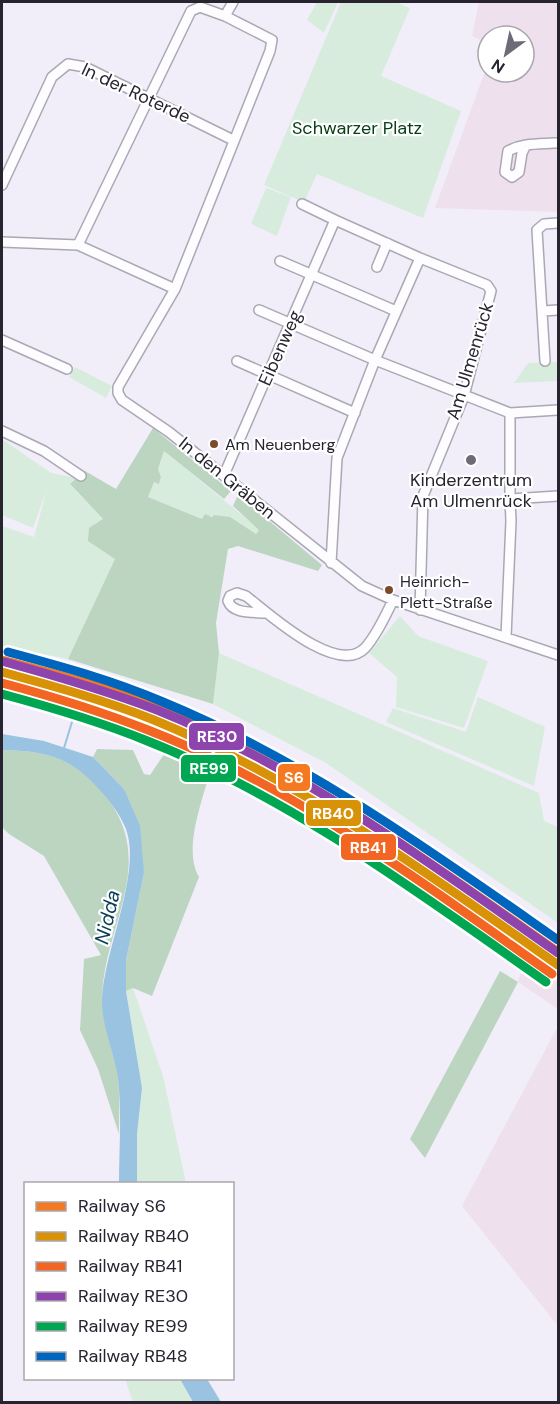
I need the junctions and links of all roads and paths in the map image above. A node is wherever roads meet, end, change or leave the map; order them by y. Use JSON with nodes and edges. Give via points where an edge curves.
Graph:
{"nodes":[{"id":1,"x":233,"y":2,"type":"edge"},
{"id":2,"x":225,"y":16,"type":"junction"},
{"id":3,"x":147,"y":98,"type":"junction"},
{"id":4,"x":233,"y":140,"type":"junction"},
{"id":5,"x":558,"y":143,"type":"edge"},
{"id":6,"x":526,"y":145,"type":"dead end"},
{"id":7,"x":2,"y":185,"type":"edge"},
{"id":8,"x":302,"y":204,"type":"dead end"},
{"id":9,"x":335,"y":220,"type":"junction"},
{"id":10,"x":558,"y":223,"type":"edge"},
{"id":11,"x":2,"y":242,"type":"edge"},
{"id":12,"x":387,"y":243,"type":"junction"},
{"id":13,"x":78,"y":245,"type":"junction"},
{"id":14,"x":420,"y":258,"type":"junction"},
{"id":15,"x":280,"y":261,"type":"dead end"},
{"id":16,"x":377,"y":267,"type":"dead end"},
{"id":17,"x":311,"y":275,"type":"junction"},
{"id":18,"x":175,"y":289,"type":"junction"},
{"id":19,"x":259,"y":310,"type":"dead end"},
{"id":20,"x":558,"y":310,"type":"edge"},
{"id":21,"x":396,"y":311,"type":"junction"},
{"id":22,"x":543,"y":311,"type":"junction"},
{"id":23,"x":291,"y":324,"type":"junction"},
{"id":24,"x":2,"y":340,"type":"edge"},
{"id":25,"x":375,"y":360,"type":"junction"},
{"id":26,"x":237,"y":361,"type":"dead end"},
{"id":27,"x":545,"y":361,"type":"dead end"},
{"id":28,"x":67,"y":369,"type":"dead end"},
{"id":29,"x":268,"y":374,"type":"junction"},
{"id":30,"x":464,"y":396,"type":"junction"},
{"id":31,"x":558,"y":410,"type":"edge"},
{"id":32,"x":355,"y":412,"type":"junction"},
{"id":33,"x":510,"y":413,"type":"junction"},
{"id":34,"x":2,"y":431,"type":"edge"},
{"id":35,"x":224,"y":475,"type":"junction"},
{"id":36,"x":81,"y":476,"type":"dead end"},
{"id":37,"x":558,"y":496,"type":"edge"},
{"id":38,"x":510,"y":499,"type":"junction"},
{"id":39,"x":331,"y":563,"type":"junction"},
{"id":40,"x":393,"y":600,"type":"junction"},
{"id":41,"x":420,"y":610,"type":"junction"},
{"id":42,"x":264,"y":613,"type":"dead end"},
{"id":43,"x":506,"y":637,"type":"junction"},
{"id":44,"x":558,"y":655,"type":"edge"}],
"edges":[{"from":1,"to":2,"type":"street"},
{"from":2,"to":3,"type":"street","via":[[200,7],[191,11]]},
{"from":2,"to":4,"type":"street","via":[[272,40]]},
{"from":3,"to":4,"type":"street","name":"In der Roterde"},
{"from":3,"to":7,"type":"street","name":"In der Roterde","via":[[85,67],[63,67],[52,77]]},
{"from":3,"to":13,"type":"street"},
{"from":4,"to":18,"type":"street"},
{"from":5,"to":6,"type":"street"},
{"from":8,"to":9,"type":"street"},
{"from":9,"to":12,"type":"street"},
{"from":9,"to":17,"type":"street","name":"Eibenweg"},
{"from":10,"to":22,"type":"street","via":[[539,226],[537,230]]},
{"from":11,"to":13,"type":"street"},
{"from":12,"to":14,"type":"street"},
{"from":12,"to":16,"type":"street"},
{"from":13,"to":18,"type":"street"},
{"from":14,"to":21,"type":"street"},
{"from":14,"to":30,"type":"street","name":"Am Ulmenrück","via":[[491,288]]},
{"from":15,"to":17,"type":"street"},
{"from":17,"to":21,"type":"street"},
{"from":17,"to":23,"type":"street","name":"Eibenweg"},
{"from":18,"to":35,"type":"street","name":"In den Gräben","via":[[118,393],[122,400]]},
{"from":19,"to":23,"type":"street"},
{"from":20,"to":22,"type":"street"},
{"from":21,"to":25,"type":"street"},
{"from":22,"to":27,"type":"street"},
{"from":23,"to":25,"type":"street"},
{"from":23,"to":29,"type":"street","name":"Eibenweg"},
{"from":24,"to":28,"type":"street"},
{"from":25,"to":30,"type":"street"},
{"from":25,"to":32,"type":"street"},
{"from":26,"to":29,"type":"street"},
{"from":29,"to":32,"type":"street"},
{"from":29,"to":35,"type":"street","name":"Eibenweg"},
{"from":30,"to":33,"type":"street"},
{"from":30,"to":41,"type":"street","name":"Am Ulmenrück","via":[[423,496]]},
{"from":31,"to":33,"type":"street"},
{"from":32,"to":39,"type":"street","via":[[337,458]]},
{"from":33,"to":38,"type":"street"},
{"from":34,"to":36,"type":"street"},
{"from":35,"to":39,"type":"street","name":"In den Gräben"},
{"from":37,"to":38,"type":"street"},
{"from":38,"to":43,"type":"street"},
{"from":39,"to":40,"type":"street","name":"In den Gräben","via":[[362,585]]},
{"from":40,"to":41,"type":"street","name":"In den Gräben"},
{"from":40,"to":42,"type":"street","via":[[364,649],[351,655],[338,654],[295,636]]},
{"from":41,"to":43,"type":"street","name":"In den Gräben"},
{"from":43,"to":44,"type":"street","name":"In den Gräben"}]}
